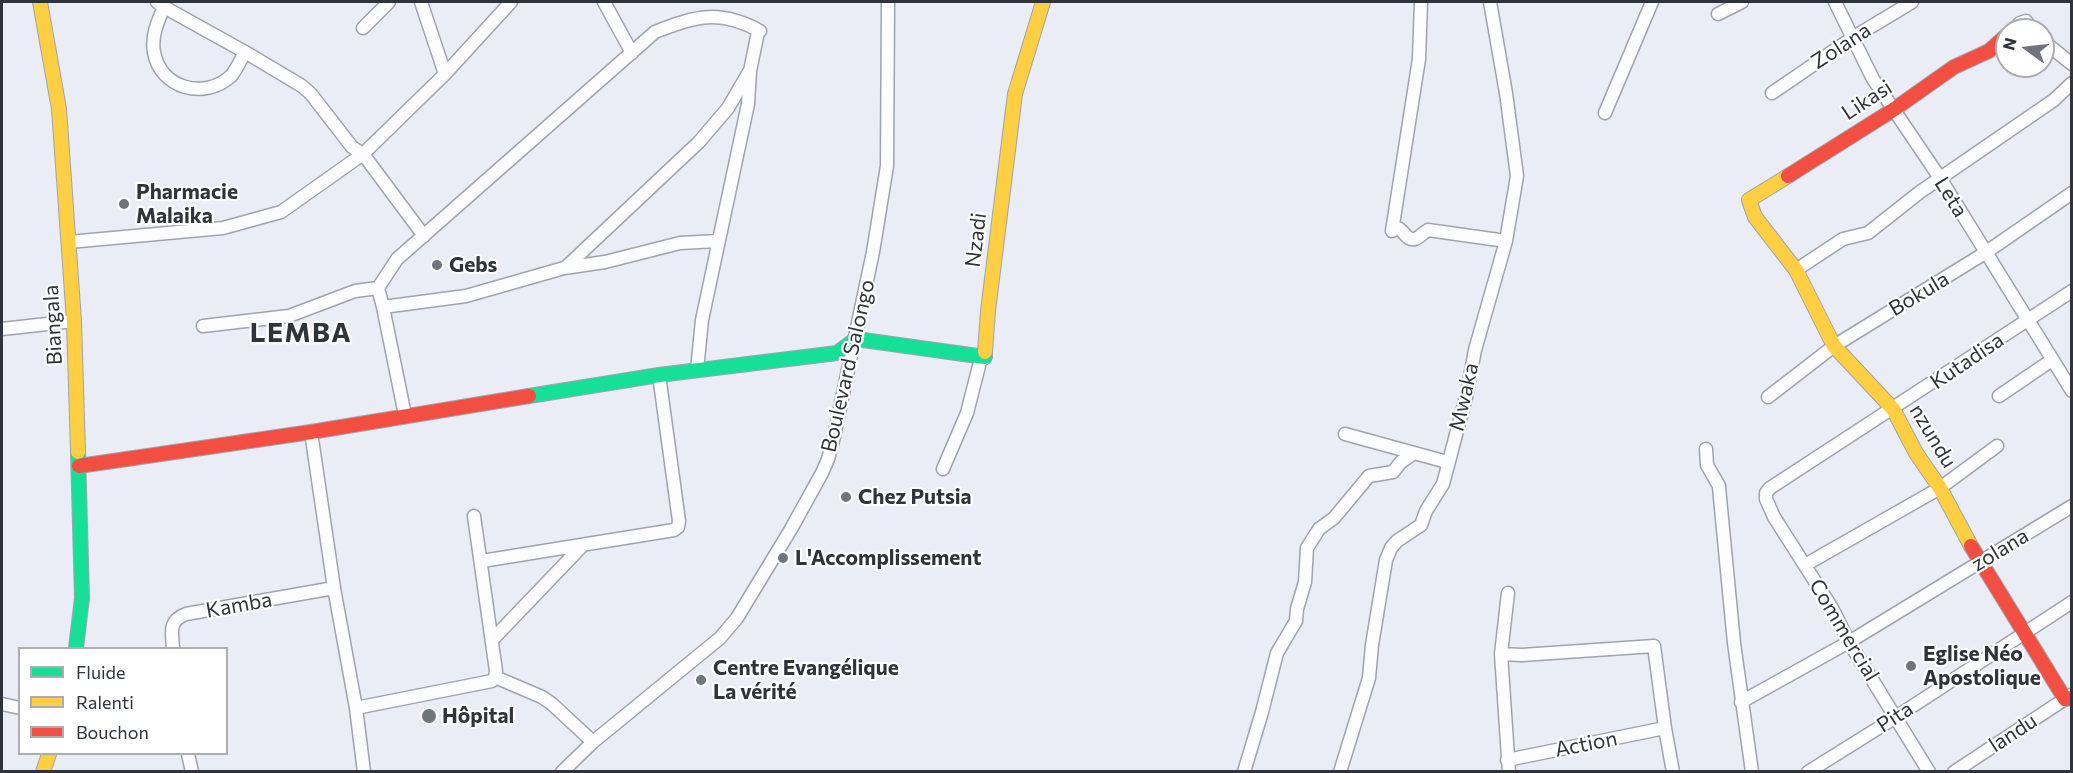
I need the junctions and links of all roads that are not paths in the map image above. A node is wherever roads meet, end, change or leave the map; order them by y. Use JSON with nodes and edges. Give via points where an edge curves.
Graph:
{"nodes":[{"id":1,"x":40,"y":2,"type":"edge"},
{"id":2,"x":389,"y":2,"type":"edge"},
{"id":3,"x":421,"y":2,"type":"edge"},
{"id":4,"x":511,"y":2,"type":"edge"},
{"id":5,"x":604,"y":2,"type":"edge"},
{"id":6,"x":888,"y":2,"type":"edge"},
{"id":7,"x":1043,"y":2,"type":"edge"},
{"id":8,"x":1421,"y":2,"type":"edge"},
{"id":9,"x":1490,"y":2,"type":"edge"},
{"id":10,"x":1652,"y":2,"type":"edge"},
{"id":11,"x":1743,"y":2,"type":"edge"},
{"id":12,"x":1835,"y":2,"type":"edge"},
{"id":13,"x":1912,"y":2,"type":"edge"},
{"id":14,"x":160,"y":4,"type":"edge"},
{"id":15,"x":1718,"y":14,"type":"dead end"},
{"id":16,"x":363,"y":28,"type":"dead end"},
{"id":17,"x":1854,"y":37,"type":"junction"},
{"id":18,"x":1995,"y":46,"type":"edge"},
{"id":19,"x":2055,"y":51,"type":"edge"},
{"id":20,"x":245,"y":52,"type":"junction"},
{"id":21,"x":632,"y":53,"type":"junction"},
{"id":22,"x":2072,"y":64,"type":"edge"},
{"id":23,"x":750,"y":71,"type":"junction"},
{"id":24,"x":445,"y":74,"type":"junction"},
{"id":25,"x":2072,"y":83,"type":"edge"},
{"id":26,"x":1772,"y":93,"type":"dead end"},
{"id":27,"x":1893,"y":110,"type":"junction"},
{"id":28,"x":1605,"y":113,"type":"dead end"},
{"id":29,"x":363,"y":154,"type":"junction"},
{"id":30,"x":1940,"y":178,"type":"junction"},
{"id":31,"x":2072,"y":193,"type":"edge"},
{"id":32,"x":1749,"y":200,"type":"joint"},
{"id":33,"x":424,"y":236,"type":"junction"},
{"id":34,"x":718,"y":241,"type":"junction"},
{"id":35,"x":1506,"y":241,"type":"junction"},
{"id":36,"x":69,"y":242,"type":"junction"},
{"id":37,"x":1986,"y":254,"type":"junction"},
{"id":38,"x":564,"y":268,"type":"junction"},
{"id":39,"x":1796,"y":270,"type":"junction"},
{"id":40,"x":378,"y":288,"type":"junction"},
{"id":41,"x":2072,"y":291,"type":"edge"},
{"id":42,"x":383,"y":307,"type":"junction"},
{"id":43,"x":2027,"y":320,"type":"junction"},
{"id":44,"x":74,"y":321,"type":"junction"},
{"id":45,"x":203,"y":326,"type":"dead end"},
{"id":46,"x":2,"y":328,"type":"edge"},
{"id":47,"x":856,"y":339,"type":"junction"},
{"id":48,"x":1834,"y":346,"type":"junction"},
{"id":49,"x":985,"y":357,"type":"junction"},
{"id":50,"x":2052,"y":360,"type":"junction"},
{"id":51,"x":697,"y":370,"type":"junction"},
{"id":52,"x":659,"y":375,"type":"junction"},
{"id":53,"x":2072,"y":391,"type":"edge"},
{"id":54,"x":1999,"y":396,"type":"dead end"},
{"id":55,"x":1768,"y":397,"type":"dead end"},
{"id":56,"x":1893,"y":409,"type":"junction"},
{"id":57,"x":405,"y":415,"type":"junction"},
{"id":58,"x":310,"y":432,"type":"junction"},
{"id":59,"x":1344,"y":434,"type":"dead end"},
{"id":60,"x":1997,"y":446,"type":"dead end"},
{"id":61,"x":1706,"y":449,"type":"dead end"},
{"id":62,"x":1414,"y":453,"type":"junction"},
{"id":63,"x":1447,"y":462,"type":"junction"},
{"id":64,"x":80,"y":466,"type":"junction"},
{"id":65,"x":943,"y":469,"type":"dead end"},
{"id":66,"x":1770,"y":488,"type":"joint"},
{"id":67,"x":1940,"y":488,"type":"junction"},
{"id":68,"x":2072,"y":506,"type":"edge"},
{"id":69,"x":474,"y":516,"type":"dead end"},
{"id":70,"x":584,"y":545,"type":"junction"},
{"id":71,"x":482,"y":561,"type":"junction"},
{"id":72,"x":1979,"y":561,"type":"junction"},
{"id":73,"x":1805,"y":565,"type":"junction"},
{"id":74,"x":334,"y":588,"type":"junction"},
{"id":75,"x":1508,"y":593,"type":"dead end"},
{"id":76,"x":2072,"y":602,"type":"edge"},
{"id":77,"x":2024,"y":634,"type":"junction"},
{"id":78,"x":492,"y":640,"type":"junction"},
{"id":79,"x":1849,"y":642,"type":"junction"},
{"id":80,"x":76,"y":647,"type":"edge"},
{"id":81,"x":173,"y":647,"type":"edge"},
{"id":82,"x":1501,"y":654,"type":"junction"},
{"id":83,"x":495,"y":677,"type":"junction"},
{"id":84,"x":2069,"y":697,"type":"edge"},
{"id":85,"x":1741,"y":702,"type":"junction"},
{"id":86,"x":2,"y":704,"type":"edge"},
{"id":87,"x":18,"y":708,"type":"edge"},
{"id":88,"x":356,"y":708,"type":"junction"},
{"id":89,"x":1896,"y":717,"type":"junction"},
{"id":90,"x":1665,"y":728,"type":"junction"},
{"id":91,"x":593,"y":742,"type":"junction"},
{"id":92,"x":48,"y":755,"type":"edge"},
{"id":93,"x":188,"y":755,"type":"edge"},
{"id":94,"x":1508,"y":766,"type":"edge"},
{"id":95,"x":44,"y":771,"type":"edge"},
{"id":96,"x":192,"y":771,"type":"edge"},
{"id":97,"x":364,"y":771,"type":"edge"},
{"id":98,"x":562,"y":771,"type":"edge"},
{"id":99,"x":1244,"y":771,"type":"edge"},
{"id":100,"x":1340,"y":771,"type":"edge"},
{"id":101,"x":1673,"y":771,"type":"edge"},
{"id":102,"x":1752,"y":771,"type":"edge"},
{"id":103,"x":1808,"y":771,"type":"edge"},
{"id":104,"x":1929,"y":771,"type":"edge"},
{"id":105,"x":1954,"y":771,"type":"edge"}],
"edges":[{"from":1,"to":36,"type":"street","name":"Biangala","via":[[59,109]]},
{"from":2,"to":16,"type":"street"},
{"from":3,"to":24,"type":"street"},
{"from":4,"to":24,"type":"street"},
{"from":5,"to":21,"type":"street"},
{"from":6,"to":47,"type":"street","name":"Boulevard Salongo","via":[[887,166]]},
{"from":7,"to":49,"type":"street","name":"Nzadi","via":[[1015,94]]},
{"from":8,"to":35,"type":"street","via":[[1419,59],[1392,231],[1403,230],[1411,239],[1428,230]]},
{"from":9,"to":35,"type":"street","name":"Mwaka","via":[[1517,176]]},
{"from":10,"to":28,"type":"street"},
{"from":11,"to":15,"type":"street"},
{"from":12,"to":17,"type":"street","name":"Leta"},
{"from":13,"to":17,"type":"street","name":"Zolana"},
{"from":14,"to":20,"type":"street"},
{"from":14,"to":20,"type":"street","via":[[154,52],[168,77],[183,87],[199,90],[223,82],[233,74]]},
{"from":17,"to":26,"type":"street","name":"Zolana"},
{"from":17,"to":27,"type":"street","name":"Leta","via":[[1873,79]]},
{"from":18,"to":27,"type":"street","name":"Likasi","via":[[1954,67]]},
{"from":19,"to":22,"type":"street"},
{"from":20,"to":29,"type":"street","via":[[302,86],[352,147]]},
{"from":21,"to":23,"type":"street","via":[[655,32],[695,18],[724,17],[760,31]]},
{"from":21,"to":33,"type":"street"},
{"from":23,"to":34,"type":"street","via":[[748,104]]},
{"from":23,"to":38,"type":"street","via":[[728,108],[699,142]]},
{"from":24,"to":29,"type":"street"},
{"from":25,"to":30,"type":"street","via":[[2054,100]]},
{"from":27,"to":30,"type":"street","name":"Leta"},
{"from":27,"to":32,"type":"street","name":"Likasi"},
{"from":29,"to":33,"type":"street"},
{"from":29,"to":36,"type":"street","via":[[281,212],[223,228]]},
{"from":30,"to":37,"type":"street","name":"Leta"},
{"from":30,"to":39,"type":"street","via":[[1868,233],[1843,239]]},
{"from":31,"to":37,"type":"street","name":"Bokula"},
{"from":32,"to":39,"type":"street","name":"nzundu","via":[[1755,217]]},
{"from":33,"to":40,"type":"street","via":[[397,259]]},
{"from":34,"to":38,"type":"street","via":[[680,243]]},
{"from":34,"to":51,"type":"street","via":[[702,320]]},
{"from":35,"to":63,"type":"street","name":"Mwaka"},
{"from":36,"to":44,"type":"street","name":"Biangala"},
{"from":37,"to":43,"type":"street","name":"Leta"},
{"from":37,"to":48,"type":"street","name":"Bokula"},
{"from":38,"to":42,"type":"street","via":[[466,296]]},
{"from":39,"to":48,"type":"street","name":"nzundu"},
{"from":40,"to":42,"type":"street"},
{"from":40,"to":45,"type":"street","via":[[355,291],[289,316]]},
{"from":41,"to":43,"type":"street","name":"Kutadisa"},
{"from":42,"to":57,"type":"street"},
{"from":43,"to":50,"type":"street","name":"Leta"},
{"from":43,"to":56,"type":"street","name":"Kutadisa"},
{"from":44,"to":46,"type":"street"},
{"from":44,"to":64,"type":"street","name":"Biangala"},
{"from":47,"to":49,"type":"street"},
{"from":47,"to":51,"type":"street","via":[[837,353]]},
{"from":47,"to":91,"type":"street","name":"Boulevard Salongo","via":[[828,459],[737,618],[702,655]]},
{"from":48,"to":55,"type":"street","name":"Bokula"},
{"from":48,"to":56,"type":"street","name":"nzundu"},
{"from":49,"to":65,"type":"street"},
{"from":50,"to":53,"type":"street","name":"Leta"},
{"from":50,"to":54,"type":"street"},
{"from":51,"to":52,"type":"street"},
{"from":52,"to":57,"type":"street"},
{"from":52,"to":70,"type":"street","via":[[678,527]]},
{"from":56,"to":66,"type":"street","name":"Kutadisa"},
{"from":56,"to":67,"type":"street","name":"nzundu"},
{"from":57,"to":58,"type":"street"},
{"from":58,"to":64,"type":"street"},
{"from":58,"to":74,"type":"street"},
{"from":59,"to":62,"type":"street"},
{"from":60,"to":67,"type":"street"},
{"from":61,"to":85,"type":"street","via":[[1707,465],[1719,486]]},
{"from":62,"to":63,"type":"street"},
{"from":62,"to":99,"type":"street","via":[[1393,472],[1369,476],[1334,518],[1319,529],[1307,548],[1305,582],[1296,621],[1277,652]]},
{"from":63,"to":100,"type":"street","name":"Mwaka","via":[[1443,484],[1420,525],[1391,548],[1386,560],[1369,678]]},
{"from":64,"to":80,"type":"street","name":"Biangala","via":[[82,597]]},
{"from":66,"to":73,"type":"street","name":"Commercial","via":[[1766,499],[1774,517]]},
{"from":67,"to":72,"type":"street","name":"nzundu"},
{"from":67,"to":73,"type":"street"},
{"from":68,"to":72,"type":"street","name":"zolana"},
{"from":69,"to":71,"type":"street"},
{"from":70,"to":71,"type":"street"},
{"from":70,"to":78,"type":"street"},
{"from":71,"to":78,"type":"street"},
{"from":72,"to":77,"type":"street","name":"nzundu"},
{"from":72,"to":79,"type":"street","name":"zolana"},
{"from":73,"to":79,"type":"street","name":"Commercial"},
{"from":74,"to":81,"type":"street","name":"Kamba","via":[[186,614],[173,624]]},
{"from":74,"to":88,"type":"street"},
{"from":75,"to":82,"type":"street"},
{"from":76,"to":77,"type":"street","name":"Pita"},
{"from":77,"to":84,"type":"street","name":"nzundu"},
{"from":77,"to":89,"type":"street","name":"Pita"},
{"from":78,"to":83,"type":"street"},
{"from":79,"to":85,"type":"street","name":"zolana"},
{"from":79,"to":89,"type":"street","name":"Commercial"},
{"from":82,"to":90,"type":"street","via":[[1654,646]]},
{"from":82,"to":94,"type":"street"},
{"from":83,"to":88,"type":"street","via":[[492,681]]},
{"from":83,"to":91,"type":"street","via":[[552,704]]},
{"from":84,"to":105,"type":"street","name":"landu"},
{"from":85,"to":102,"type":"street"},
{"from":86,"to":87,"type":"street"},
{"from":88,"to":97,"type":"street"},
{"from":89,"to":103,"type":"street","name":"Pita"},
{"from":89,"to":104,"type":"street","name":"Commercial"},
{"from":90,"to":94,"type":"street","name":"Action"},
{"from":90,"to":101,"type":"street"},
{"from":91,"to":98,"type":"street","name":"Boulevard Salongo"},
{"from":92,"to":95,"type":"street"},
{"from":93,"to":96,"type":"street"}]}
